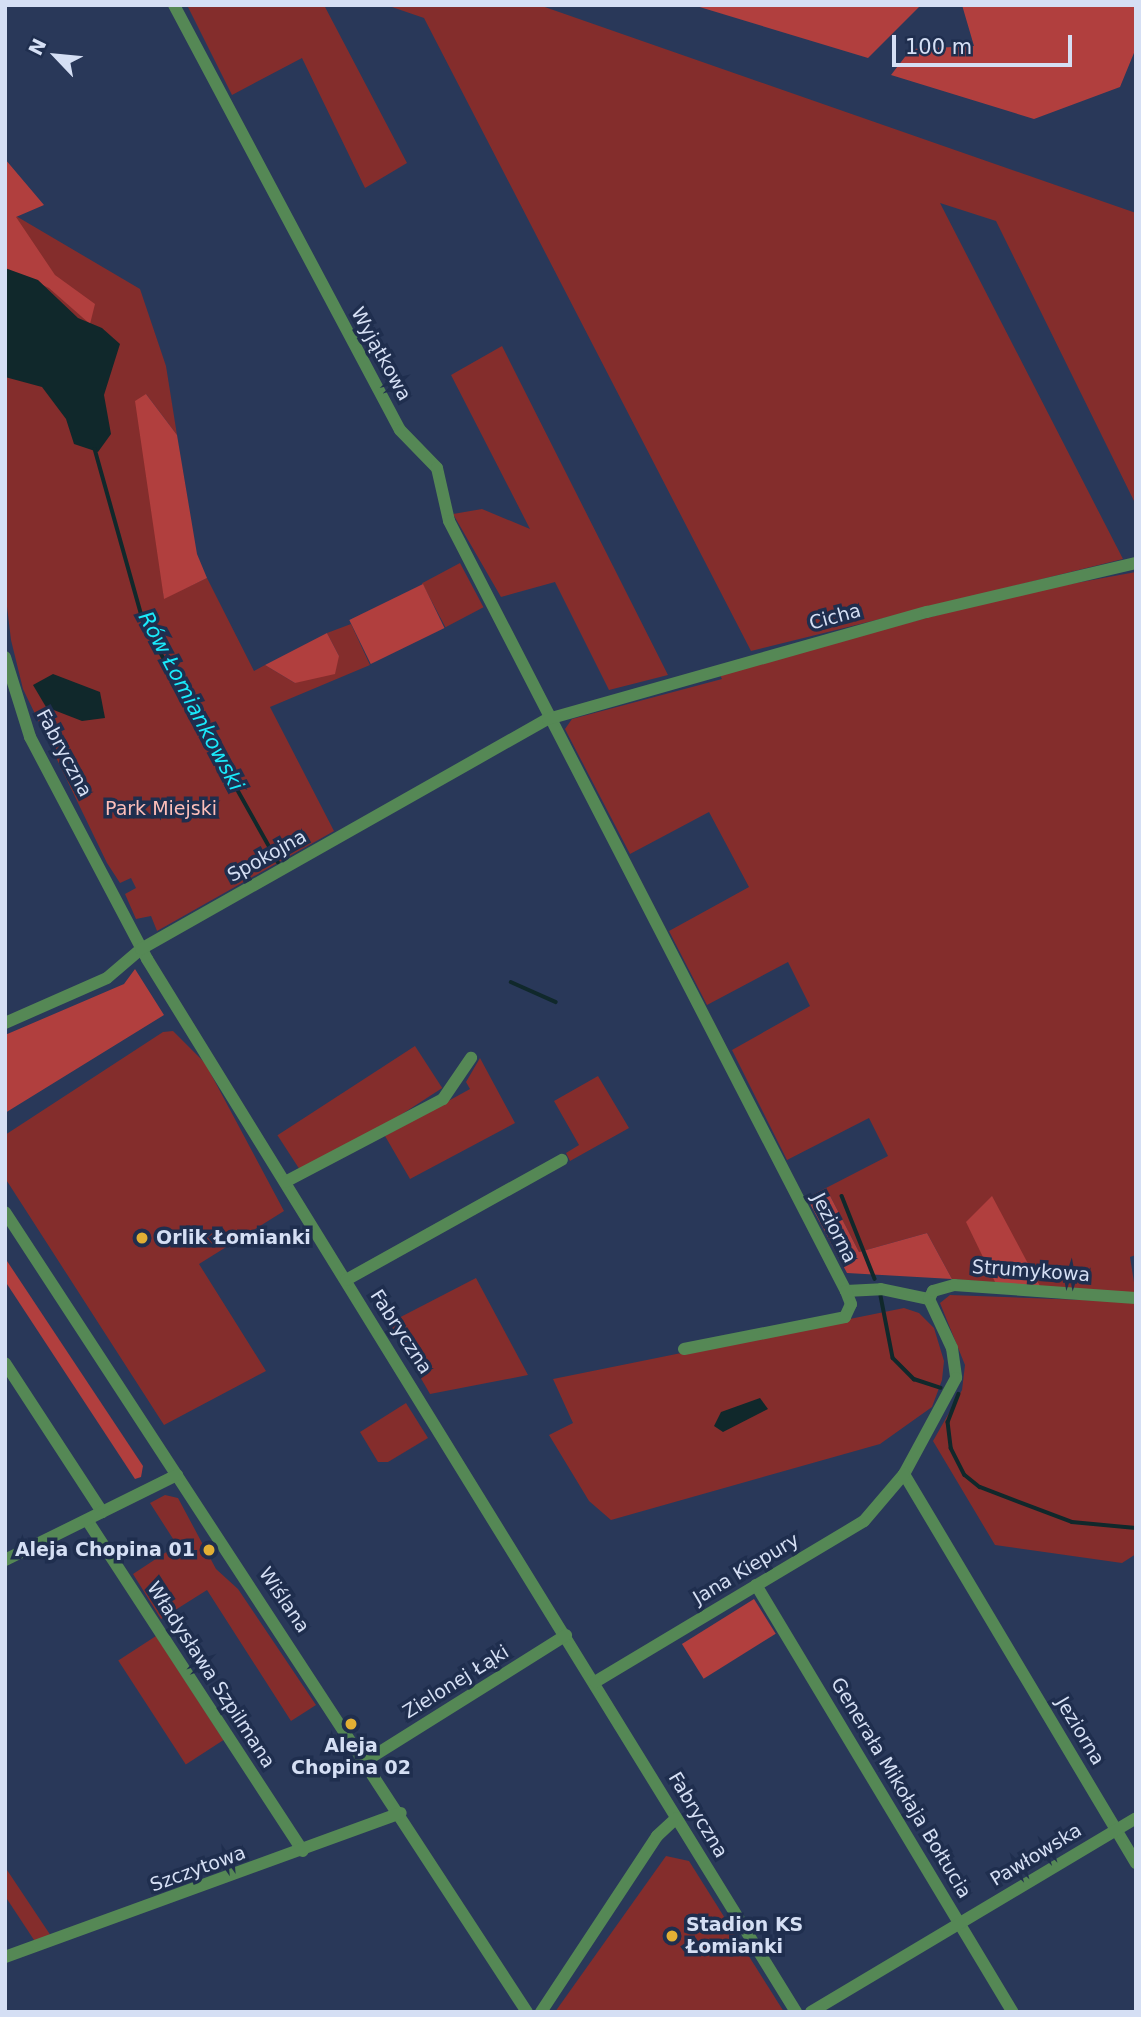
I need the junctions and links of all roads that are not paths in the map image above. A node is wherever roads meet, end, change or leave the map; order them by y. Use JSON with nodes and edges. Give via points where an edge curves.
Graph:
{"nodes":[{"id":1,"x":174,"y":5,"type":"edge"},
{"id":2,"x":1136,"y":563,"type":"edge"},
{"id":3,"x":5,"y":657,"type":"edge"},
{"id":4,"x":548,"y":719,"type":"junction"},
{"id":5,"x":141,"y":949,"type":"junction"},
{"id":6,"x":5,"y":1023,"type":"edge"},
{"id":7,"x":471,"y":1058,"type":"dead end"},
{"id":8,"x":562,"y":1160,"type":"dead end"},
{"id":9,"x":285,"y":1182,"type":"junction"},
{"id":10,"x":5,"y":1212,"type":"edge"},
{"id":11,"x":346,"y":1280,"type":"junction"},
{"id":12,"x":846,"y":1291,"type":"junction"},
{"id":13,"x":1136,"y":1298,"type":"edge"},
{"id":14,"x":929,"y":1299,"type":"junction"},
{"id":15,"x":684,"y":1349,"type":"dead end"},
{"id":16,"x":5,"y":1363,"type":"edge"},
{"id":17,"x":904,"y":1474,"type":"junction"},
{"id":18,"x":177,"y":1475,"type":"junction"},
{"id":19,"x":102,"y":1511,"type":"junction"},
{"id":20,"x":87,"y":1520,"type":"junction"},
{"id":21,"x":5,"y":1560,"type":"edge"},
{"id":22,"x":756,"y":1585,"type":"junction"},
{"id":23,"x":566,"y":1635,"type":"junction"},
{"id":24,"x":595,"y":1682,"type":"junction"},
{"id":25,"x":366,"y":1760,"type":"junction"},
{"id":26,"x":401,"y":1813,"type":"junction"},
{"id":27,"x":676,"y":1818,"type":"junction"},
{"id":28,"x":1136,"y":1818,"type":"edge"},
{"id":29,"x":1116,"y":1830,"type":"junction"},
{"id":30,"x":303,"y":1851,"type":"junction"},
{"id":31,"x":1136,"y":1863,"type":"edge"},
{"id":32,"x":960,"y":1923,"type":"junction"},
{"id":33,"x":5,"y":1957,"type":"edge"},
{"id":34,"x":527,"y":2012,"type":"edge"},
{"id":35,"x":541,"y":2012,"type":"edge"},
{"id":36,"x":796,"y":2012,"type":"edge"},
{"id":37,"x":811,"y":2012,"type":"edge"},
{"id":38,"x":1013,"y":2012,"type":"edge"}],
"edges":[{"from":1,"to":4,"type":"street","name":"Wyjątkowa","via":[[400,429],[437,468],[449,521]]},
{"from":2,"to":4,"type":"street","name":"Cicha","via":[[927,612]]},
{"from":3,"to":5,"type":"street","name":"Fabryczna","via":[[30,737]]},
{"from":4,"to":5,"type":"street","name":"Spokojna"},
{"from":4,"to":12,"type":"street","name":"Jeziorna"},
{"from":5,"to":6,"type":"street","name":"Spokojna","via":[[107,978]]},
{"from":5,"to":9,"type":"street","name":"Fabryczna"},
{"from":7,"to":9,"type":"street","via":[[443,1099]]},
{"from":8,"to":11,"type":"street"},
{"from":9,"to":11,"type":"street","name":"Fabryczna"},
{"from":10,"to":18,"type":"street","name":"Wiślana"},
{"from":11,"to":23,"type":"street","name":"Fabryczna"},
{"from":12,"to":14,"type":"street","name":"Jeziorna","via":[[881,1289]]},
{"from":12,"to":15,"type":"street","via":[[851,1304],[845,1317]]},
{"from":13,"to":14,"type":"street","name":"Strumykowa","via":[[954,1285],[933,1291]]},
{"from":14,"to":17,"type":"street","via":[[952,1348],[956,1378]]},
{"from":16,"to":19,"type":"street"},
{"from":17,"to":22,"type":"street","name":"Jana Kiepury","via":[[864,1521]]},
{"from":17,"to":29,"type":"street","name":"Jeziorna"},
{"from":18,"to":19,"type":"street"},
{"from":18,"to":25,"type":"street","name":"Wiślana"},
{"from":19,"to":20,"type":"street"},
{"from":20,"to":21,"type":"street"},
{"from":20,"to":30,"type":"street","name":"Władysława Szpilmana"},
{"from":22,"to":24,"type":"street","name":"Jana Kiepury"},
{"from":22,"to":32,"type":"street","name":"Generała Mikołaja Bołtucia"},
{"from":23,"to":24,"type":"street","name":"Fabryczna"},
{"from":23,"to":25,"type":"street","name":"Zielonej Łąki"},
{"from":24,"to":27,"type":"street","name":"Fabryczna"},
{"from":25,"to":26,"type":"street","name":"Wiślana"},
{"from":26,"to":30,"type":"street","name":"Szczytowa"},
{"from":26,"to":34,"type":"street","name":"Wiślana"},
{"from":27,"to":35,"type":"street","via":[[657,1836]]},
{"from":27,"to":36,"type":"street","name":"Fabryczna"},
{"from":28,"to":29,"type":"street","name":"Pawłowska"},
{"from":29,"to":31,"type":"street","name":"Jeziorna"},
{"from":29,"to":32,"type":"street","name":"Pawłowska"},
{"from":30,"to":33,"type":"street","name":"Szczytowa"},
{"from":32,"to":37,"type":"street","name":"Pawłowska"},
{"from":32,"to":38,"type":"street","name":"Generała Mikołaja Bołtucia"}]}
